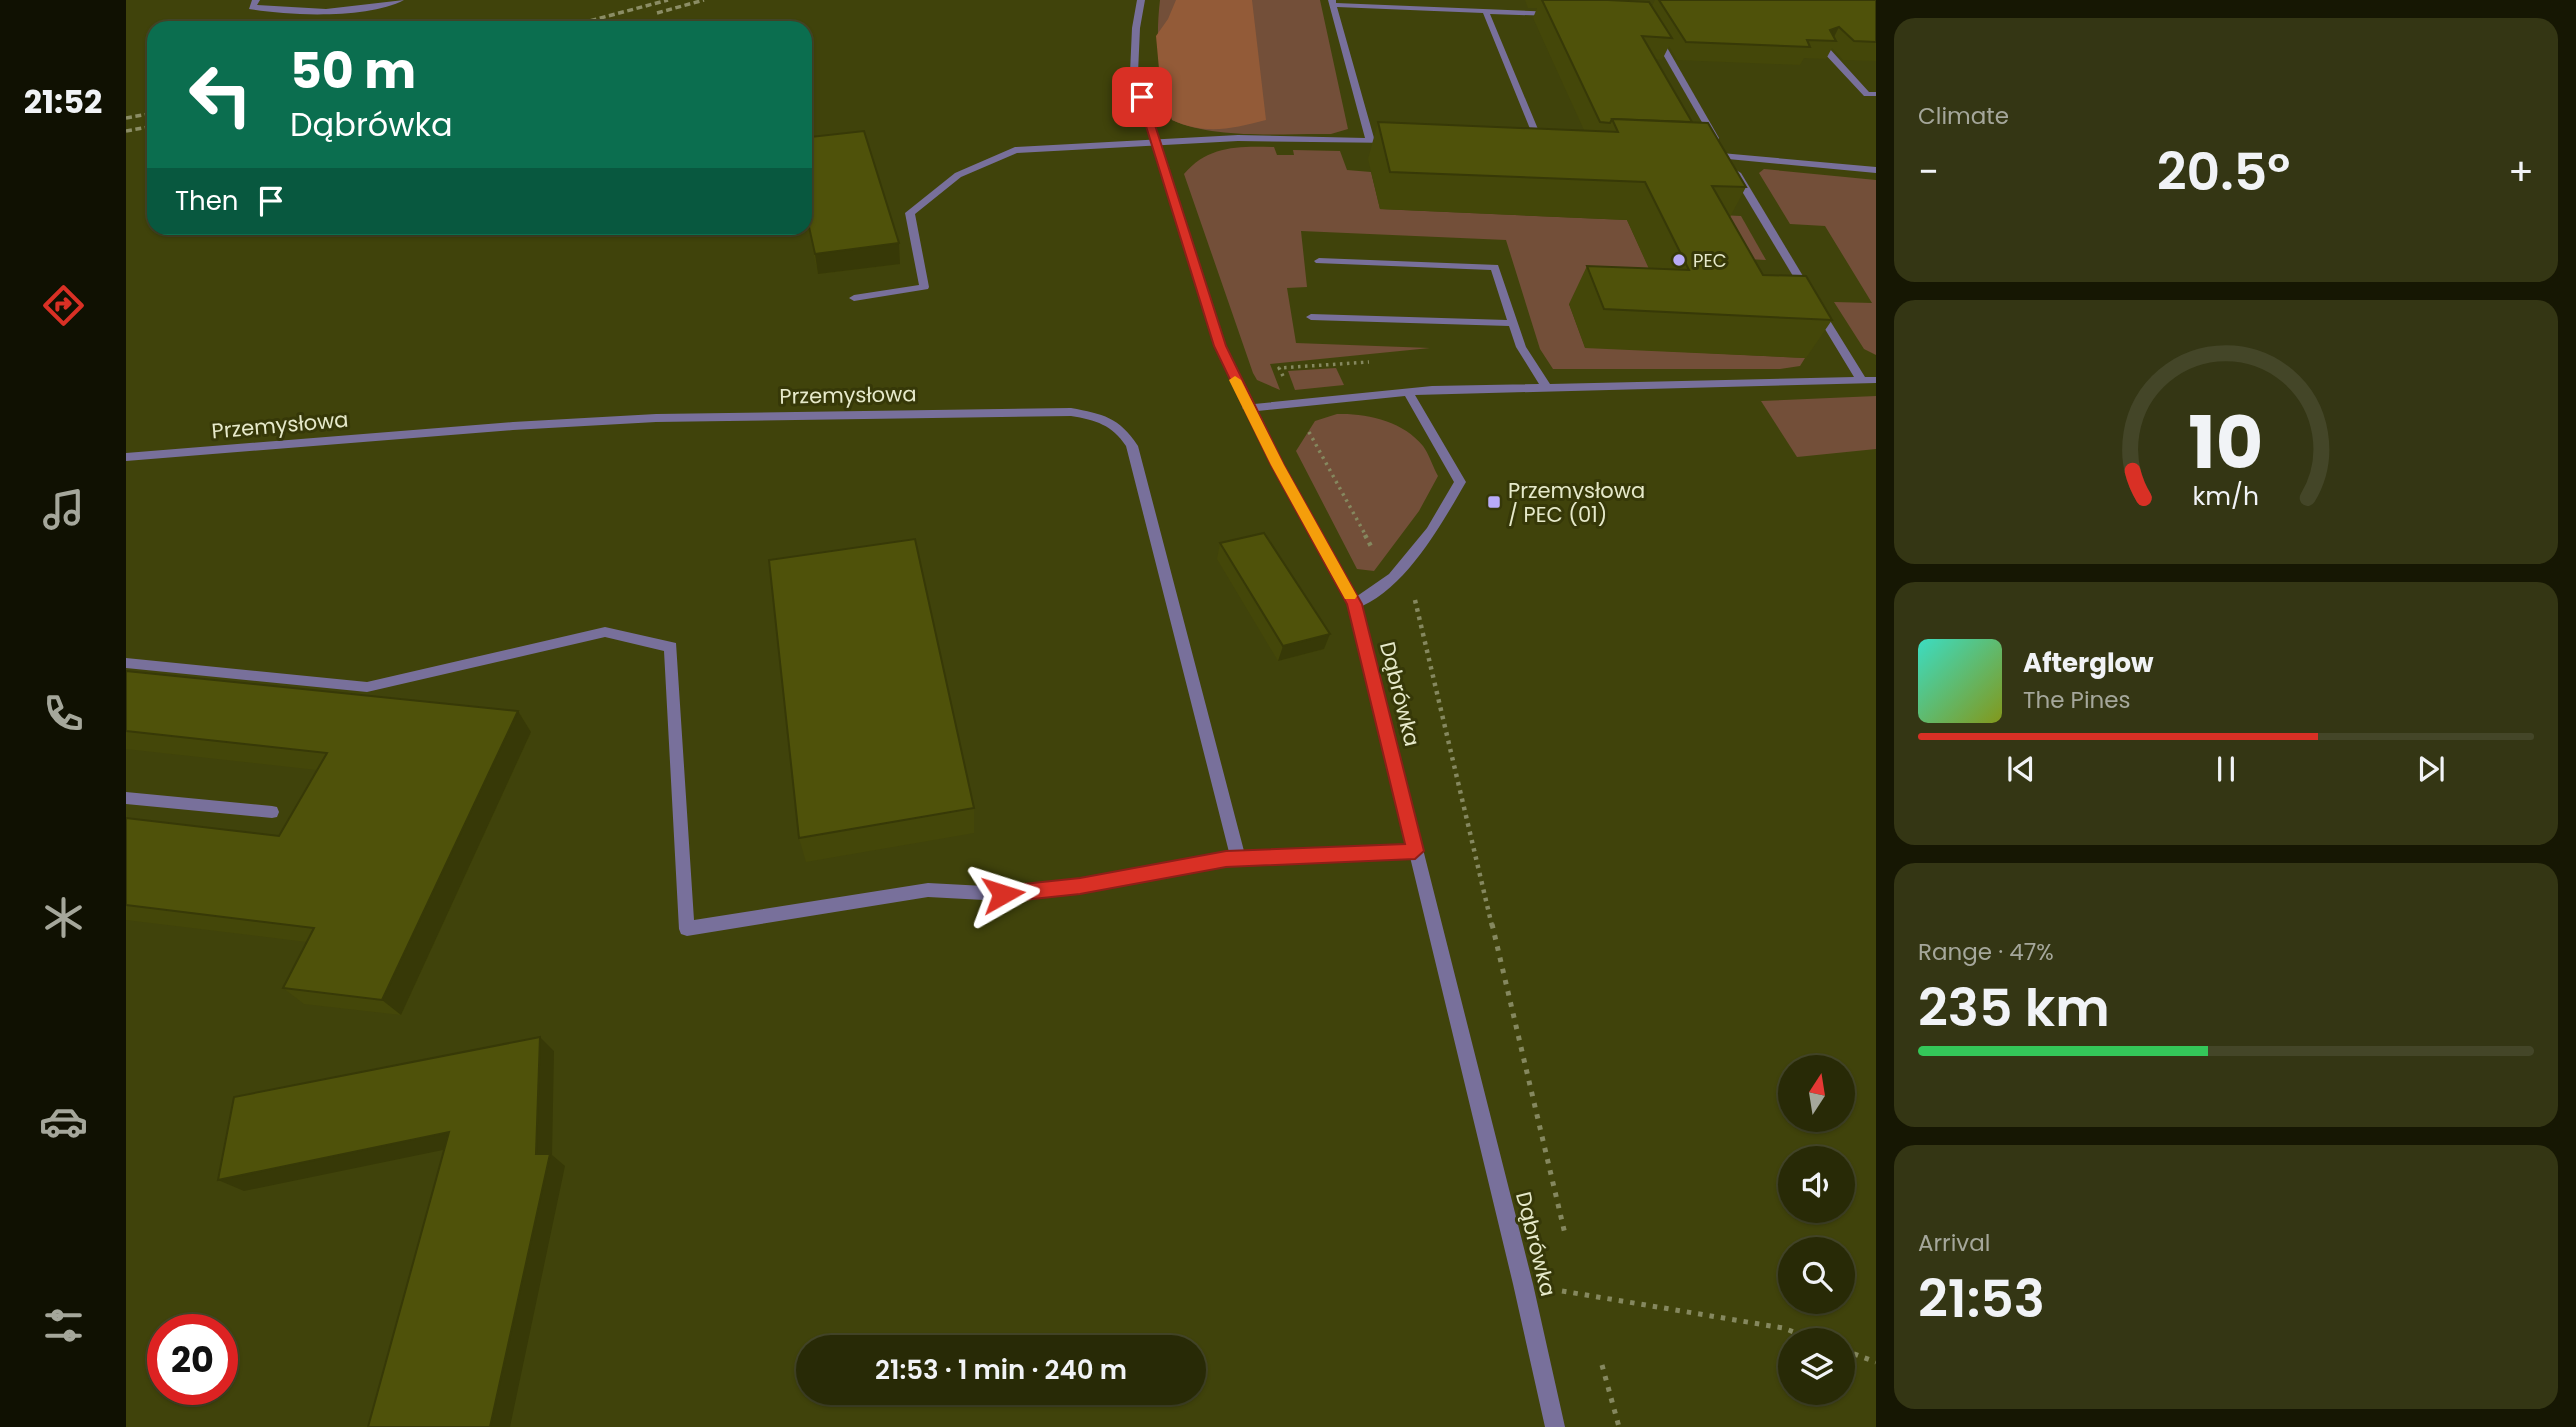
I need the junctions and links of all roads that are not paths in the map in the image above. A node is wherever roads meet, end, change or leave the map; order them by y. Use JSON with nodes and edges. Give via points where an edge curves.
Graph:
{"nodes":[{"id":1,"x":256,"y":0,"type":"edge"},
{"id":2,"x":400,"y":0,"type":"edge"},
{"id":3,"x":1141,"y":0,"type":"edge"},
{"id":4,"x":1332,"y":2,"type":"edge"},
{"id":5,"x":1485,"y":10,"type":"junction"},
{"id":6,"x":1565,"y":14,"type":"edge"},
{"id":7,"x":1652,"y":29,"type":"edge"},
{"id":8,"x":1826,"y":50,"type":"edge"},
{"id":9,"x":1876,"y":94,"type":"edge"},
{"id":10,"x":1370,"y":140,"type":"junction"},
{"id":11,"x":1409,"y":141,"type":"edge"},
{"id":12,"x":1156,"y":145,"type":"junction"},
{"id":13,"x":1528,"y":146,"type":"edge"},
{"id":14,"x":1542,"y":147,"type":"junction"},
{"id":15,"x":1555,"y":148,"type":"edge"},
{"id":16,"x":1699,"y":154,"type":"edge"},
{"id":17,"x":1726,"y":156,"type":"junction"},
{"id":18,"x":1876,"y":160,"type":"edge"},
{"id":19,"x":1850,"y":168,"type":"junction"},
{"id":20,"x":1876,"y":170,"type":"edge"},
{"id":21,"x":1319,"y":261,"type":"dead end"},
{"id":22,"x":854,"y":298,"type":"dead end"},
{"id":23,"x":1311,"y":317,"type":"dead end"},
{"id":24,"x":1513,"y":323,"type":"junction"},
{"id":25,"x":1861,"y":380,"type":"junction"},
{"id":26,"x":1876,"y":380,"type":"edge"},
{"id":27,"x":1546,"y":386,"type":"junction"},
{"id":28,"x":1408,"y":392,"type":"junction"},
{"id":29,"x":1248,"y":408,"type":"junction"},
{"id":30,"x":126,"y":457,"type":"edge"},
{"id":31,"x":1355,"y":604,"type":"junction"},
{"id":32,"x":126,"y":663,"type":"edge"},
{"id":33,"x":126,"y":798,"type":"edge"},
{"id":34,"x":272,"y":812,"type":"dead end"},
{"id":35,"x":1415,"y":851,"type":"junction"},
{"id":36,"x":1238,"y":858,"type":"junction"},
{"id":37,"x":1555,"y":1427,"type":"edge"}],
"edges":[{"from":1,"to":2,"type":"street","via":[[253,7],[291,13],[374,8]]},
{"from":3,"to":12,"type":"street","name":"Dąbrówka","via":[[1134,72]]},
{"from":4,"to":5,"type":"street"},
{"from":4,"to":10,"type":"street"},
{"from":5,"to":6,"type":"street"},
{"from":5,"to":14,"type":"street"},
{"from":7,"to":17,"type":"street"},
{"from":8,"to":9,"type":"street","via":[[1867,94]]},
{"from":10,"to":11,"type":"street"},
{"from":10,"to":12,"type":"street","via":[[1238,138]]},
{"from":12,"to":22,"type":"street","via":[[1015,150],[958,175],[910,214],[924,287]]},
{"from":12,"to":29,"type":"street","name":"Dąbrówka","via":[[1220,346]]},
{"from":13,"to":14,"type":"street"},
{"from":14,"to":15,"type":"street"},
{"from":16,"to":17,"type":"street"},
{"from":17,"to":19,"type":"street"},
{"from":17,"to":25,"type":"street"},
{"from":18,"to":19,"type":"street"},
{"from":19,"to":20,"type":"street"},
{"from":21,"to":24,"type":"street","via":[[1495,267]]},
{"from":23,"to":24,"type":"street"},
{"from":24,"to":27,"type":"street","via":[[1521,348]]},
{"from":25,"to":26,"type":"street"},
{"from":25,"to":27,"type":"street"},
{"from":27,"to":28,"type":"street"},
{"from":28,"to":29,"type":"street"},
{"from":28,"to":31,"type":"street","via":[[1461,482],[1431,531],[1394,577]]},
{"from":29,"to":31,"type":"street","name":"Dąbrówka"},
{"from":30,"to":36,"type":"street","name":"Przemysłowa","via":[[656,418],[1071,412],[1101,417],[1120,427],[1132,446]]},
{"from":31,"to":35,"type":"street","name":"Dąbrówka"},
{"from":32,"to":36,"type":"street","via":[[367,687],[606,632],[671,648],[687,929],[928,890],[1003,894],[1080,886]]},
{"from":33,"to":34,"type":"street"},
{"from":35,"to":36,"type":"street"},
{"from":35,"to":37,"type":"street","name":"Dąbrówka"}]}
